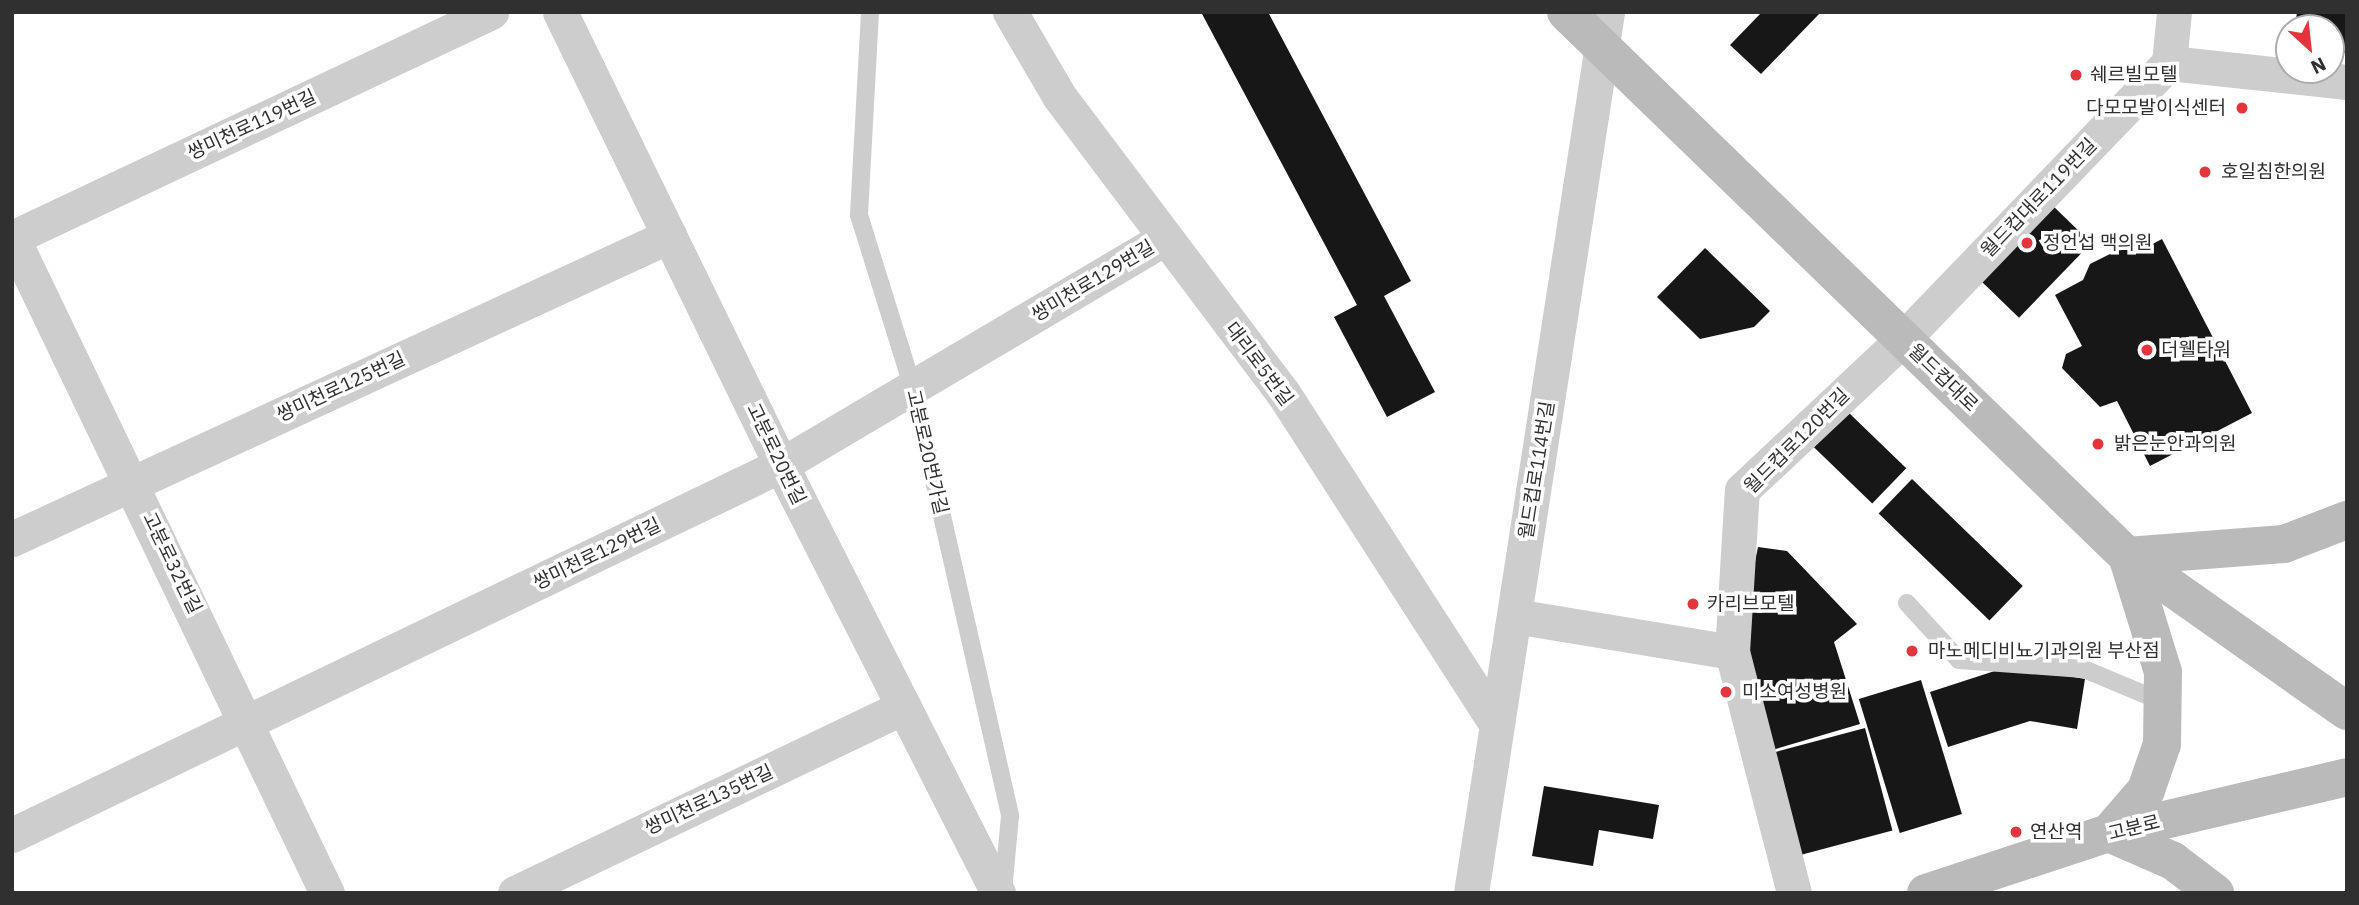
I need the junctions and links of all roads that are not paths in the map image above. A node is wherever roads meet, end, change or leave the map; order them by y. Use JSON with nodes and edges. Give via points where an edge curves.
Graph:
{"nodes":[{"id":1,"x":491,"y":12,"type":"edge"},
{"id":2,"x":560,"y":12,"type":"edge"},
{"id":3,"x":870,"y":12,"type":"edge"},
{"id":4,"x":1010,"y":12,"type":"edge"},
{"id":5,"x":1566,"y":12,"type":"edge"},
{"id":6,"x":2174,"y":12,"type":"edge"},
{"id":7,"x":1604,"y":29,"type":"edge"},
{"id":8,"x":2169,"y":63,"type":"junction"},
{"id":9,"x":2347,"y":82,"type":"edge"},
{"id":10,"x":669,"y":236,"type":"junction"},
{"id":11,"x":13,"y":238,"type":"edge"},
{"id":12,"x":1163,"y":239,"type":"junction"},
{"id":13,"x":1903,"y":339,"type":"junction"},
{"id":14,"x":913,"y":388,"type":"junction"},
{"id":15,"x":782,"y":465,"type":"junction"},
{"id":16,"x":134,"y":483,"type":"junction"},
{"id":17,"x":2347,"y":520,"type":"edge"},
{"id":18,"x":12,"y":539,"type":"edge"},
{"id":19,"x":2127,"y":556,"type":"junction"},
{"id":20,"x":1907,"y":603,"type":"dead end"},
{"id":21,"x":1515,"y":615,"type":"junction"},
{"id":22,"x":1732,"y":652,"type":"junction"},
{"id":23,"x":2163,"y":702,"type":"junction"},
{"id":24,"x":904,"y":707,"type":"junction"},
{"id":25,"x":2347,"y":711,"type":"edge"},
{"id":26,"x":248,"y":722,"type":"junction"},
{"id":27,"x":1496,"y":724,"type":"junction"},
{"id":28,"x":2347,"y":777,"type":"edge"},
{"id":29,"x":2109,"y":833,"type":"junction"},
{"id":30,"x":12,"y":835,"type":"edge"},
{"id":31,"x":327,"y":893,"type":"edge"},
{"id":32,"x":514,"y":893,"type":"edge"},
{"id":33,"x":1000,"y":893,"type":"edge"},
{"id":34,"x":1471,"y":893,"type":"edge"},
{"id":35,"x":1794,"y":893,"type":"edge"},
{"id":36,"x":1926,"y":893,"type":"edge"},
{"id":37,"x":2215,"y":893,"type":"edge"}],
"edges":[{"from":1,"to":11,"type":"street","name":"쌍미천로119번길"},
{"from":2,"to":10,"type":"street","name":"고분로20번길"},
{"from":3,"to":14,"type":"lane","name":"고분로20번가길","via":[[859,215]]},
{"from":4,"to":12,"type":"street","name":"대리로5번길","via":[[1059,96]]},
{"from":5,"to":7,"type":"main road","name":"월드컵대로"},
{"from":6,"to":8,"type":"street"},
{"from":7,"to":13,"type":"main road","name":"월드컵대로"},
{"from":7,"to":21,"type":"street","name":"월드컵로114번길"},
{"from":8,"to":9,"type":"street"},
{"from":8,"to":13,"type":"street","name":"월드컵대로119번길"},
{"from":10,"to":15,"type":"street","name":"고분로20번길"},
{"from":10,"to":16,"type":"street","name":"쌍미천로125번길"},
{"from":11,"to":16,"type":"street","name":"고분로32번길"},
{"from":12,"to":14,"type":"street","name":"쌍미천로129번길"},
{"from":12,"to":27,"type":"street","name":"대리로5번길","via":[[1283,393]]},
{"from":13,"to":19,"type":"main road","name":"월드컵대로"},
{"from":13,"to":22,"type":"street","name":"월드컵로120번길","via":[[1742,490]]},
{"from":14,"to":15,"type":"street","name":"쌍미천로129번길"},
{"from":14,"to":33,"type":"lane","name":"고분로20번가길","via":[[1010,816]]},
{"from":15,"to":24,"type":"street","name":"고분로20번길"},
{"from":15,"to":26,"type":"street","name":"쌍미천로129번길"},
{"from":16,"to":18,"type":"street","name":"쌍미천로125번길"},
{"from":16,"to":26,"type":"street","name":"고분로32번길"},
{"from":17,"to":19,"type":"main road","via":[[2284,544]]},
{"from":19,"to":23,"type":"main road","via":[[2163,672]]},
{"from":19,"to":25,"type":"main road","name":"월드컵대로"},
{"from":20,"to":23,"type":"lane","via":[[1959,660],[2084,669]]},
{"from":21,"to":22,"type":"street"},
{"from":21,"to":27,"type":"street","name":"월드컵로114번길"},
{"from":22,"to":35,"type":"street","name":"월드컵로120번길"},
{"from":23,"to":29,"type":"main road","via":[[2162,744],[2146,790]]},
{"from":24,"to":32,"type":"street","name":"쌍미천로135번길"},
{"from":24,"to":33,"type":"street","name":"고분로20번길"},
{"from":26,"to":30,"type":"street","name":"쌍미천로129번길"},
{"from":26,"to":31,"type":"street","name":"고분로32번길"},
{"from":27,"to":34,"type":"street","name":"월드컵로114번길"},
{"from":28,"to":29,"type":"main road","name":"고분로"},
{"from":29,"to":36,"type":"main road","name":"고분로"},
{"from":29,"to":37,"type":"main road","via":[[2172,862]]}]}
